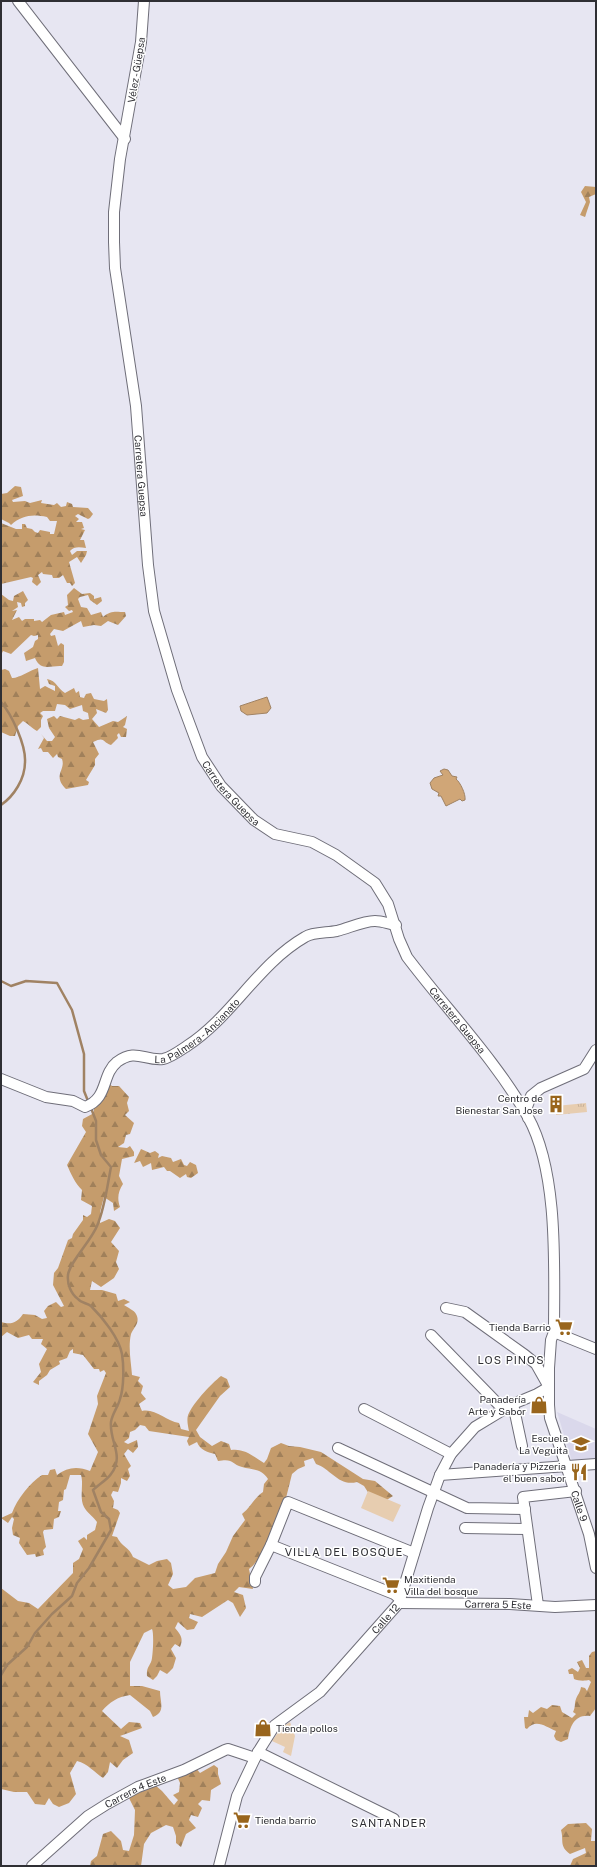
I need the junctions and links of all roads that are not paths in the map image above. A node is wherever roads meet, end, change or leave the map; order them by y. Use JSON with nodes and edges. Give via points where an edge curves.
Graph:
{"nodes":[{"id":1,"x":18,"y":1,"type":"edge"},
{"id":2,"x":144,"y":1,"type":"edge"},
{"id":3,"x":125,"y":139,"type":"junction"},
{"id":4,"x":396,"y":925,"type":"junction"},
{"id":5,"x":596,"y":1050,"type":"edge"},
{"id":6,"x":1,"y":1078,"type":"edge"},
{"id":7,"x":528,"y":1118,"type":"junction"},
{"id":8,"x":446,"y":1308,"type":"dead end"},
{"id":9,"x":554,"y":1332,"type":"junction"},
{"id":10,"x":431,"y":1336,"type":"dead end"},
{"id":11,"x":596,"y":1349,"type":"edge"},
{"id":12,"x":548,"y":1387,"type":"junction"},
{"id":13,"x":513,"y":1404,"type":"junction"},
{"id":14,"x":364,"y":1409,"type":"dead end"},
{"id":15,"x":504,"y":1410,"type":"junction"},
{"id":16,"x":522,"y":1446,"type":"dead end"},
{"id":17,"x":338,"y":1448,"type":"dead end"},
{"id":18,"x":451,"y":1454,"type":"junction"},
{"id":19,"x":596,"y":1464,"type":"edge"},
{"id":20,"x":567,"y":1467,"type":"junction"},
{"id":21,"x":440,"y":1475,"type":"junction"},
{"id":22,"x":576,"y":1491,"type":"junction"},
{"id":23,"x":434,"y":1492,"type":"junction"},
{"id":24,"x":524,"y":1510,"type":"junction"},
{"id":25,"x":465,"y":1528,"type":"dead end"},
{"id":26,"x":527,"y":1529,"type":"junction"},
{"id":27,"x":271,"y":1545,"type":"junction"},
{"id":28,"x":414,"y":1553,"type":"junction"},
{"id":29,"x":596,"y":1568,"type":"edge"},
{"id":30,"x":255,"y":1582,"type":"dead end"},
{"id":31,"x":400,"y":1601,"type":"junction"},
{"id":32,"x":538,"y":1605,"type":"junction"},
{"id":33,"x":596,"y":1605,"type":"edge"},
{"id":34,"x":257,"y":1755,"type":"junction"},
{"id":35,"x":394,"y":1819,"type":"dead end"},
{"id":36,"x":222,"y":1865,"type":"edge"},
{"id":37,"x":32,"y":1866,"type":"edge"}],
"edges":[{"from":1,"to":3,"type":"street"},
{"from":2,"to":3,"type":"street","name":"Vélez - Güepsa","via":[[141,42]]},
{"from":3,"to":4,"type":"street","name":"Carretera Guepsa","via":[[114,212],[116,268],[136,406],[154,611],[177,690],[202,757],[221,786],[254,820],[275,834],[312,842],[336,855],[375,883],[388,904]]},
{"from":4,"to":6,"type":"street","name":"La Palmera - Ancianato","via":[[375,921],[330,933],[306,936],[286,951],[208,1031],[187,1047],[164,1059],[134,1054],[112,1066],[99,1098],[89,1106],[73,1100],[46,1097]]},
{"from":4,"to":7,"type":"street","name":"Carretera Guepsa","via":[[407,957],[494,1068]]},
{"from":5,"to":7,"type":"street","via":[[584,1069],[541,1088],[531,1096]]},
{"from":7,"to":9,"type":"street","name":"Carretera Guepsa","via":[[539,1144],[548,1183],[556,1271]]},
{"from":8,"to":12,"type":"street","via":[[465,1312],[525,1355],[536,1364]]},
{"from":9,"to":11,"type":"street"},
{"from":9,"to":12,"type":"street","via":[[551,1340]]},
{"from":10,"to":15,"type":"street"},
{"from":12,"to":13,"type":"street","name":"Calle 12"},
{"from":12,"to":20,"type":"street","name":"Calle 9","via":[[550,1418]]},
{"from":13,"to":15,"type":"street","name":"Calle 12"},
{"from":13,"to":16,"type":"street"},
{"from":14,"to":18,"type":"street"},
{"from":15,"to":18,"type":"street","name":"Calle 12","via":[[475,1427]]},
{"from":17,"to":23,"type":"street"},
{"from":18,"to":21,"type":"street","name":"Calle 12"},
{"from":19,"to":20,"type":"street"},
{"from":20,"to":21,"type":"street"},
{"from":20,"to":22,"type":"street","name":"Calle 9"},
{"from":21,"to":23,"type":"street","name":"Calle 12"},
{"from":22,"to":24,"type":"street","via":[[523,1497]]},
{"from":22,"to":29,"type":"street","name":"Calle 9"},
{"from":23,"to":24,"type":"street","via":[[466,1508]]},
{"from":23,"to":28,"type":"street","name":"Calle 12"},
{"from":24,"to":26,"type":"street"},
{"from":25,"to":26,"type":"street"},
{"from":26,"to":32,"type":"street"},
{"from":27,"to":28,"type":"street","via":[[288,1502]]},
{"from":27,"to":30,"type":"street","via":[[255,1576]]},
{"from":27,"to":31,"type":"street","name":"Carrera 5 Este","via":[[394,1594]]},
{"from":28,"to":31,"type":"street","name":"Calle 12"},
{"from":31,"to":32,"type":"street","name":"Carrera 5 Este"},
{"from":31,"to":34,"type":"street","name":"Calle 12","via":[[320,1692],[275,1725]]},
{"from":32,"to":33,"type":"street","name":"Carrera 5 Este"},
{"from":34,"to":35,"type":"street","name":"Carrera 4 Este"},
{"from":34,"to":36,"type":"street","name":"Calle 12","via":[[237,1796]]},
{"from":34,"to":37,"type":"street","name":"Carrera 4 Este","via":[[224,1750],[184,1770],[138,1787],[88,1816]]}]}
